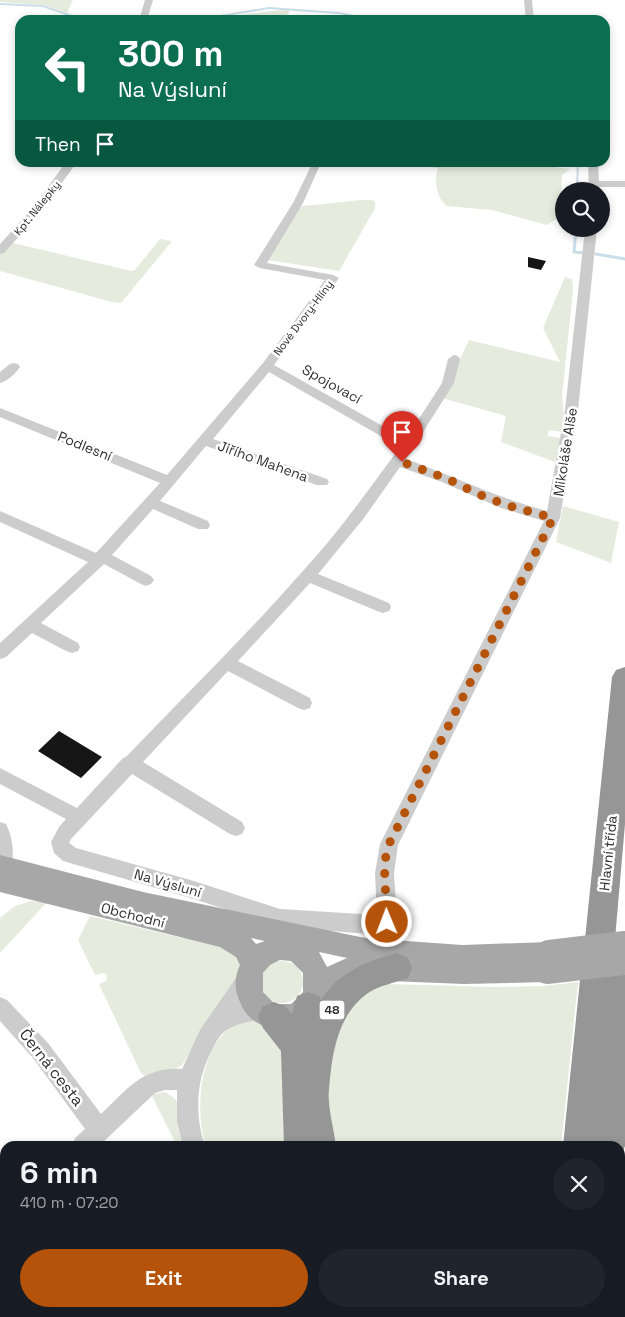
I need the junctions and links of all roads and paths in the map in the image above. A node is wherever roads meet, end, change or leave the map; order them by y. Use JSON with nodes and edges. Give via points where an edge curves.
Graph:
{"nodes":[{"id":1,"x":149,"y":0,"type":"edge"},
{"id":2,"x":528,"y":0,"type":"edge"},
{"id":3,"x":144,"y":15,"type":"edge"},
{"id":4,"x":530,"y":15,"type":"edge"},
{"id":5,"x":68,"y":167,"type":"edge"},
{"id":6,"x":314,"y":167,"type":"edge"},
{"id":7,"x":593,"y":167,"type":"edge"},
{"id":8,"x":594,"y":182,"type":"edge"},
{"id":9,"x":610,"y":184,"type":"edge"},
{"id":10,"x":625,"y":184,"type":"edge"},
{"id":11,"x":590,"y":237,"type":"edge"},
{"id":12,"x":0,"y":251,"type":"edge"},
{"id":13,"x":454,"y":359,"type":"dead end"},
{"id":14,"x":267,"y":366,"type":"junction"},
{"id":15,"x":14,"y":367,"type":"dead end"},
{"id":16,"x":0,"y":379,"type":"edge"},
{"id":17,"x":0,"y":412,"type":"edge"},
{"id":18,"x":204,"y":440,"type":"junction"},
{"id":19,"x":408,"y":446,"type":"junction"},
{"id":20,"x":396,"y":460,"type":"junction"},
{"id":21,"x":170,"y":481,"type":"junction"},
{"id":22,"x":322,"y":482,"type":"dead end"},
{"id":23,"x":150,"y":502,"type":"junction"},
{"id":24,"x":0,"y":516,"type":"edge"},
{"id":25,"x":553,"y":518,"type":"junction"},
{"id":26,"x":203,"y":525,"type":"dead end"},
{"id":27,"x":100,"y":559,"type":"junction"},
{"id":28,"x":308,"y":576,"type":"junction"},
{"id":29,"x":146,"y":580,"type":"dead end"},
{"id":30,"x":383,"y":607,"type":"dead end"},
{"id":31,"x":31,"y":625,"type":"junction"},
{"id":32,"x":72,"y":646,"type":"dead end"},
{"id":33,"x":0,"y":652,"type":"edge"},
{"id":34,"x":226,"y":662,"type":"junction"},
{"id":35,"x":625,"y":677,"type":"edge"},
{"id":36,"x":304,"y":703,"type":"dead end"},
{"id":37,"x":129,"y":763,"type":"junction"},
{"id":38,"x":0,"y":775,"type":"edge"},
{"id":39,"x":78,"y":817,"type":"junction"},
{"id":40,"x":236,"y":828,"type":"dead end"},
{"id":41,"x":0,"y":830,"type":"edge"},
{"id":42,"x":1,"y":872,"type":"edge"},
{"id":43,"x":209,"y":918,"type":"junction"},
{"id":44,"x":387,"y":922,"type":"joint"},
{"id":45,"x":616,"y":935,"type":"edge"},
{"id":46,"x":625,"y":945,"type":"edge"},
{"id":47,"x":281,"y":949,"type":"junction"},
{"id":48,"x":365,"y":950,"type":"junction"},
{"id":49,"x":309,"y":960,"type":"junction"},
{"id":50,"x":548,"y":962,"type":"junction"},
{"id":51,"x":397,"y":968,"type":"junction"},
{"id":52,"x":250,"y":972,"type":"junction"},
{"id":53,"x":614,"y":973,"type":"edge"},
{"id":54,"x":313,"y":1000,"type":"junction"},
{"id":55,"x":0,"y":1007,"type":"edge"},
{"id":56,"x":267,"y":1014,"type":"junction"},
{"id":57,"x":213,"y":1028,"type":"junction"},
{"id":58,"x":588,"y":1063,"type":"junction"},
{"id":59,"x":189,"y":1080,"type":"junction"},
{"id":60,"x":313,"y":1087,"type":"junction"},
{"id":61,"x":100,"y":1131,"type":"junction"},
{"id":62,"x":89,"y":1141,"type":"edge"},
{"id":63,"x":193,"y":1141,"type":"edge"},
{"id":64,"x":301,"y":1141,"type":"edge"},
{"id":65,"x":318,"y":1141,"type":"edge"},
{"id":66,"x":571,"y":1141,"type":"edge"},
{"id":67,"x":580,"y":1141,"type":"edge"},
{"id":68,"x":608,"y":1141,"type":"edge"}],
"edges":[{"from":1,"to":3,"type":"street"},
{"from":2,"to":4,"type":"street"},
{"from":5,"to":12,"type":"street","name":"Kpt. Nálepky"},
{"from":6,"to":14,"type":"street","name":"Nové Dvory-Hlíny","via":[[298,203],[260,265],[333,278]]},
{"from":7,"to":8,"type":"street"},
{"from":9,"to":10,"type":"street"},
{"from":11,"to":25,"type":"street","name":"Mikoláše Alše","via":[[575,392]]},
{"from":13,"to":19,"type":"street","name":"Na Výsluní","via":[[448,383]]},
{"from":14,"to":18,"type":"street","name":"Jiřího Mahena"},
{"from":14,"to":19,"type":"street","name":"Spojovací"},
{"from":15,"to":16,"type":"street"},
{"from":17,"to":21,"type":"street","name":"Podlesní"},
{"from":18,"to":21,"type":"street","name":"Jiřího Mahena"},
{"from":18,"to":22,"type":"street","name":"Jiřího Mahena"},
{"from":19,"to":20,"type":"street","name":"Na Výsluní"},
{"from":20,"to":25,"type":"street","via":[[506,505]]},
{"from":20,"to":28,"type":"street","name":"Na Výsluní","via":[[359,514]]},
{"from":21,"to":23,"type":"street","name":"Jiřího Mahena"},
{"from":23,"to":26,"type":"street"},
{"from":23,"to":27,"type":"street","name":"Jiřího Mahena"},
{"from":24,"to":27,"type":"street"},
{"from":25,"to":44,"type":"street","name":"Mikoláše Alše","via":[[389,844],[384,874]]},
{"from":27,"to":29,"type":"street","via":[[107,559]]},
{"from":27,"to":31,"type":"street","name":"Jiřího Mahena"},
{"from":28,"to":30,"type":"street"},
{"from":28,"to":34,"type":"street","name":"Na Výsluní"},
{"from":31,"to":32,"type":"street"},
{"from":31,"to":33,"type":"street","name":"Jiřího Mahena"},
{"from":34,"to":36,"type":"street"},
{"from":34,"to":37,"type":"street","name":"Na Výsluní"},
{"from":35,"to":45,"type":"highway","name":"Hlavní třída"},
{"from":37,"to":39,"type":"street","name":"Na Výsluní"},
{"from":37,"to":40,"type":"street"},
{"from":38,"to":39,"type":"street"},
{"from":39,"to":44,"type":"street","name":"Na Výsluní","via":[[60,842],[70,856],[194,890],[280,918],[369,925]]},
{"from":41,"to":42,"type":"street"},
{"from":42,"to":43,"type":"main road","name":"Obchodní","via":[[59,880]]},
{"from":42,"to":52,"type":"main road","name":"Obchodní","via":[[166,924],[226,936],[244,948]]},
{"from":43,"to":47,"type":"main road"},
{"from":43,"to":48,"type":"main road"},
{"from":46,"to":50,"type":"main road","bridge":true},
{"from":47,"to":49,"type":"main road","via":[[292,950]]},
{"from":47,"to":52,"type":"main road","via":[[264,954]]},
{"from":48,"to":49,"type":"main road"},
{"from":48,"to":50,"type":"main road"},
{"from":49,"to":54,"type":"main road","via":[[318,975]]},
{"from":50,"to":51,"type":"main road","via":[[472,972]]},
{"from":50,"to":53,"type":"main road","bridge":true},
{"from":51,"to":54,"type":"main road","via":[[348,970],[333,977]]},
{"from":51,"to":60,"type":"highway","number":"48","via":[[358,981],[336,1003],[315,1056]]},
{"from":52,"to":56,"type":"main road","via":[[247,991],[252,1002]]},
{"from":52,"to":57,"type":"street","via":[[240,992]]},
{"from":53,"to":58,"type":"highway"},
{"from":53,"to":68,"type":"highway"},
{"from":54,"to":56,"type":"main road","via":[[293,1016]]},
{"from":54,"to":60,"type":"highway","number":"48","via":[[306,1042]]},
{"from":55,"to":61,"type":"street","name":"Černá cesta","via":[[22,1027]]},
{"from":56,"to":57,"type":"street","via":[[243,1011]]},
{"from":56,"to":64,"type":"highway","via":[[292,1039],[297,1050]]},
{"from":57,"to":59,"type":"street","via":[[198,1050]]},
{"from":58,"to":66,"type":"highway"},
{"from":58,"to":67,"type":"highway"},
{"from":59,"to":61,"type":"street","via":[[165,1079],[148,1085]]},
{"from":59,"to":63,"type":"street","via":[[187,1116]]},
{"from":60,"to":65,"type":"highway","number":"48"},
{"from":61,"to":62,"type":"street"}]}
